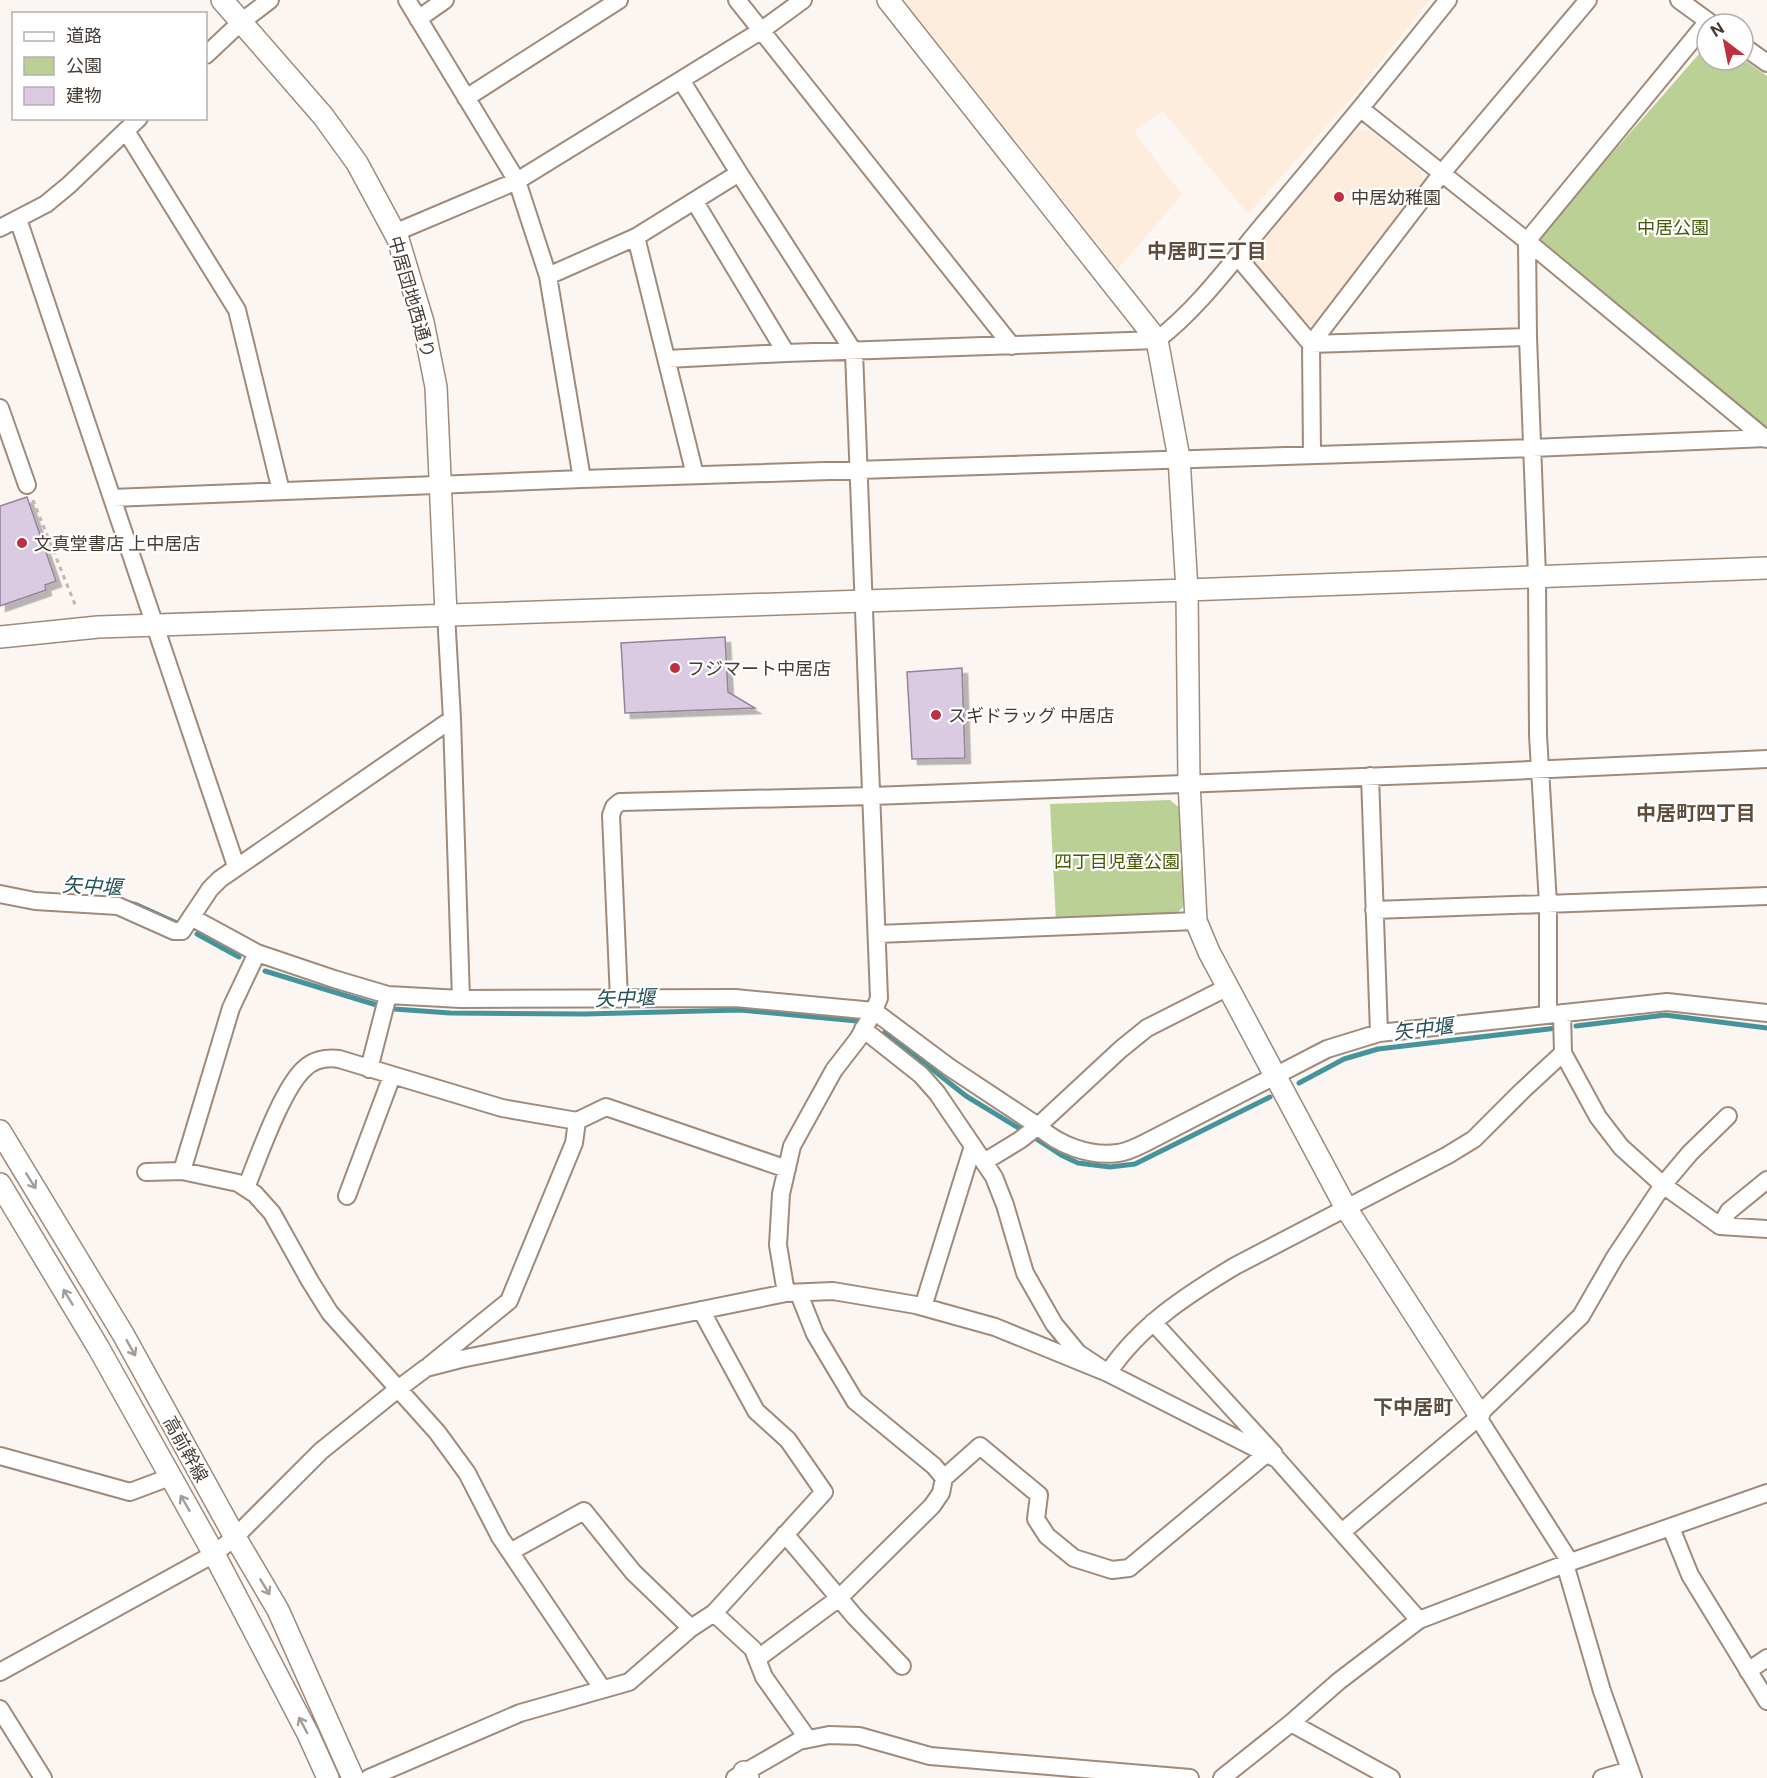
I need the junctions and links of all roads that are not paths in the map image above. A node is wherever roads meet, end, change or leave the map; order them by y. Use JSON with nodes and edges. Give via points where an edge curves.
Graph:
{"nodes":[{"id":1,"x":222,"y":0,"type":"edge"},
{"id":2,"x":270,"y":0,"type":"edge"},
{"id":3,"x":407,"y":0,"type":"edge"},
{"id":4,"x":445,"y":0,"type":"edge"},
{"id":5,"x":619,"y":0,"type":"edge"},
{"id":6,"x":737,"y":0,"type":"edge"},
{"id":7,"x":803,"y":0,"type":"edge"},
{"id":8,"x":888,"y":0,"type":"edge"},
{"id":9,"x":1448,"y":0,"type":"edge"},
{"id":10,"x":1588,"y":0,"type":"edge"},
{"id":11,"x":1679,"y":0,"type":"edge"},
{"id":12,"x":1695,"y":12,"type":"edge"},
{"id":13,"x":418,"y":18,"type":"junction"},
{"id":14,"x":241,"y":21,"type":"junction"},
{"id":15,"x":762,"y":30,"type":"junction"},
{"id":16,"x":1695,"y":41,"type":"edge"},
{"id":17,"x":207,"y":54,"type":"edge"},
{"id":18,"x":681,"y":80,"type":"junction"},
{"id":19,"x":466,"y":98,"type":"junction"},
{"id":20,"x":1361,"y":109,"type":"junction"},
{"id":21,"x":137,"y":120,"type":"edge"},
{"id":22,"x":126,"y":131,"type":"junction"},
{"id":23,"x":739,"y":173,"type":"junction"},
{"id":24,"x":1442,"y":173,"type":"junction"},
{"id":25,"x":517,"y":181,"type":"junction"},
{"id":26,"x":695,"y":202,"type":"junction"},
{"id":27,"x":18,"y":219,"type":"junction"},
{"id":28,"x":0,"y":228,"type":"edge"},
{"id":29,"x":394,"y":233,"type":"junction"},
{"id":30,"x":636,"y":237,"type":"junction"},
{"id":31,"x":1527,"y":241,"type":"junction"},
{"id":32,"x":1237,"y":256,"type":"junction"},
{"id":33,"x":548,"y":276,"type":"junction"},
{"id":34,"x":1528,"y":337,"type":"junction"},
{"id":35,"x":1157,"y":340,"type":"junction"},
{"id":36,"x":1311,"y":344,"type":"junction"},
{"id":37,"x":1012,"y":346,"type":"junction"},
{"id":38,"x":854,"y":352,"type":"junction"},
{"id":39,"x":786,"y":353,"type":"junction"},
{"id":40,"x":667,"y":359,"type":"junction"},
{"id":41,"x":0,"y":408,"type":"edge"},
{"id":42,"x":1766,"y":439,"type":"edge"},
{"id":43,"x":1532,"y":448,"type":"junction"},
{"id":44,"x":1312,"y":454,"type":"junction"},
{"id":45,"x":1179,"y":458,"type":"junction"},
{"id":46,"x":858,"y":469,"type":"junction"},
{"id":47,"x":695,"y":475,"type":"junction"},
{"id":48,"x":582,"y":479,"type":"junction"},
{"id":49,"x":27,"y":485,"type":"road end"},
{"id":50,"x":441,"y":485,"type":"junction"},
{"id":51,"x":281,"y":491,"type":"junction"},
{"id":52,"x":112,"y":498,"type":"junction"},
{"id":53,"x":1767,"y":568,"type":"edge"},
{"id":54,"x":1537,"y":576,"type":"junction"},
{"id":55,"x":1187,"y":591,"type":"junction"},
{"id":56,"x":864,"y":601,"type":"junction"},
{"id":57,"x":446,"y":614,"type":"junction"},
{"id":58,"x":155,"y":625,"type":"junction"},
{"id":59,"x":0,"y":637,"type":"edge"},
{"id":60,"x":452,"y":719,"type":"junction"},
{"id":61,"x":1767,"y":759,"type":"edge"},
{"id":62,"x":1539,"y":770,"type":"junction"},
{"id":63,"x":1370,"y":776,"type":"junction"},
{"id":64,"x":1189,"y":783,"type":"junction"},
{"id":65,"x":873,"y":796,"type":"junction"},
{"id":66,"x":236,"y":866,"type":"junction"},
{"id":67,"x":0,"y":894,"type":"edge"},
{"id":68,"x":1767,"y":896,"type":"edge"},
{"id":69,"x":1548,"y":904,"type":"junction"},
{"id":70,"x":1374,"y":910,"type":"junction"},
{"id":71,"x":191,"y":917,"type":"junction"},
{"id":72,"x":1196,"y":921,"type":"junction"},
{"id":73,"x":878,"y":934,"type":"junction"},
{"id":74,"x":257,"y":953,"type":"junction"},
{"id":75,"x":1228,"y":987,"type":"junction"},
{"id":76,"x":388,"y":995,"type":"junction"},
{"id":77,"x":461,"y":999,"type":"junction"},
{"id":78,"x":619,"y":999,"type":"junction"},
{"id":79,"x":874,"y":1011,"type":"junction"},
{"id":80,"x":1555,"y":1013,"type":"junction"},
{"id":81,"x":1767,"y":1013,"type":"edge"},
{"id":82,"x":863,"y":1029,"type":"junction"},
{"id":83,"x":1379,"y":1033,"type":"junction"},
{"id":84,"x":1563,"y":1053,"type":"junction"},
{"id":85,"x":369,"y":1069,"type":"junction"},
{"id":86,"x":392,"y":1076,"type":"junction"},
{"id":87,"x":1277,"y":1076,"type":"junction"},
{"id":88,"x":1728,"y":1116,"type":"dead end"},
{"id":89,"x":577,"y":1121,"type":"junction"},
{"id":90,"x":1038,"y":1126,"type":"junction"},
{"id":91,"x":0,"y":1131,"type":"edge"},
{"id":92,"x":972,"y":1146,"type":"junction"},
{"id":93,"x":984,"y":1162,"type":"junction"},
{"id":94,"x":787,"y":1169,"type":"junction"},
{"id":95,"x":182,"y":1171,"type":"junction"},
{"id":96,"x":146,"y":1172,"type":"dead end"},
{"id":97,"x":1767,"y":1180,"type":"edge"},
{"id":98,"x":0,"y":1184,"type":"edge"},
{"id":99,"x":1663,"y":1185,"type":"junction"},
{"id":100,"x":246,"y":1188,"type":"junction"},
{"id":101,"x":347,"y":1196,"type":"dead end"},
{"id":102,"x":1346,"y":1208,"type":"junction"},
{"id":103,"x":1720,"y":1226,"type":"junction"},
{"id":104,"x":1767,"y":1229,"type":"edge"},
{"id":105,"x":793,"y":1293,"type":"junction"},
{"id":106,"x":923,"y":1307,"type":"junction"},
{"id":107,"x":701,"y":1310,"type":"junction"},
{"id":108,"x":1153,"y":1322,"type":"junction"},
{"id":109,"x":426,"y":1368,"type":"junction"},
{"id":110,"x":1108,"y":1373,"type":"junction"},
{"id":111,"x":398,"y":1389,"type":"junction"},
{"id":112,"x":1478,"y":1415,"type":"junction"},
{"id":113,"x":0,"y":1456,"type":"edge"},
{"id":114,"x":1271,"y":1456,"type":"junction"},
{"id":115,"x":170,"y":1477,"type":"junction"},
{"id":116,"x":944,"y":1478,"type":"junction"},
{"id":117,"x":1767,"y":1493,"type":"edge"},
{"id":118,"x":1671,"y":1528,"type":"junction"},
{"id":119,"x":1342,"y":1532,"type":"junction"},
{"id":120,"x":785,"y":1534,"type":"junction"},
{"id":121,"x":235,"y":1537,"type":"junction"},
{"id":122,"x":510,"y":1552,"type":"junction"},
{"id":123,"x":214,"y":1554,"type":"junction"},
{"id":124,"x":1567,"y":1563,"type":"junction"},
{"id":125,"x":839,"y":1598,"type":"junction"},
{"id":126,"x":714,"y":1613,"type":"junction"},
{"id":127,"x":1419,"y":1620,"type":"junction"},
{"id":128,"x":691,"y":1628,"type":"junction"},
{"id":129,"x":1767,"y":1658,"type":"edge"},
{"id":130,"x":757,"y":1659,"type":"junction"},
{"id":131,"x":902,"y":1666,"type":"dead end"},
{"id":132,"x":1748,"y":1671,"type":"junction"},
{"id":133,"x":0,"y":1672,"type":"edge"},
{"id":134,"x":602,"y":1688,"type":"junction"},
{"id":135,"x":1767,"y":1701,"type":"edge"},
{"id":136,"x":0,"y":1709,"type":"edge"},
{"id":137,"x":1291,"y":1723,"type":"junction"},
{"id":138,"x":808,"y":1739,"type":"junction"},
{"id":139,"x":1084,"y":1773,"type":"edge"},
{"id":140,"x":389,"y":1774,"type":"edge"},
{"id":141,"x":1631,"y":1774,"type":"edge"},
{"id":142,"x":742,"y":1776,"type":"edge"},
{"id":143,"x":43,"y":1778,"type":"edge"},
{"id":144,"x":328,"y":1778,"type":"edge"},
{"id":145,"x":353,"y":1778,"type":"edge"},
{"id":146,"x":369,"y":1778,"type":"edge"},
{"id":147,"x":1190,"y":1778,"type":"edge"},
{"id":148,"x":1222,"y":1778,"type":"edge"},
{"id":149,"x":1391,"y":1778,"type":"edge"},
{"id":150,"x":1602,"y":1778,"type":"edge"}],
"edges":[{"from":1,"to":14,"type":"street","name":"中居団地西通り"},
{"from":2,"to":14,"type":"street"},
{"from":3,"to":13,"type":"street"},
{"from":4,"to":13,"type":"street"},
{"from":5,"to":19,"type":"street"},
{"from":6,"to":15,"type":"street"},
{"from":7,"to":15,"type":"street"},
{"from":8,"to":35,"type":"street"},
{"from":9,"to":20,"type":"street"},
{"from":10,"to":24,"type":"street"},
{"from":11,"to":12,"type":"street"},
{"from":13,"to":19,"type":"street"},
{"from":14,"to":17,"type":"street"},
{"from":14,"to":29,"type":"street","name":"中居団地西通り","via":[[323,116],[357,164]]},
{"from":15,"to":18,"type":"street"},
{"from":15,"to":37,"type":"street"},
{"from":16,"to":31,"type":"street"},
{"from":18,"to":23,"type":"street"},
{"from":18,"to":25,"type":"street"},
{"from":19,"to":25,"type":"street"},
{"from":20,"to":24,"type":"street"},
{"from":20,"to":32,"type":"street"},
{"from":21,"to":22,"type":"street"},
{"from":22,"to":27,"type":"street","via":[[54,198]]},
{"from":22,"to":51,"type":"street","via":[[237,310]]},
{"from":23,"to":26,"type":"street"},
{"from":23,"to":38,"type":"street"},
{"from":24,"to":31,"type":"street"},
{"from":24,"to":36,"type":"street"},
{"from":25,"to":29,"type":"street"},
{"from":25,"to":33,"type":"street"},
{"from":26,"to":30,"type":"street"},
{"from":26,"to":39,"type":"street"},
{"from":27,"to":28,"type":"street"},
{"from":27,"to":52,"type":"street"},
{"from":29,"to":50,"type":"street","name":"中居団地西通り","via":[[423,322],[436,387]]},
{"from":30,"to":33,"type":"street"},
{"from":30,"to":40,"type":"street"},
{"from":31,"to":34,"type":"street"},
{"from":31,"to":42,"type":"street"},
{"from":32,"to":35,"type":"street","via":[[1176,325]]},
{"from":32,"to":36,"type":"street"},
{"from":33,"to":48,"type":"street"},
{"from":34,"to":36,"type":"street"},
{"from":34,"to":43,"type":"street"},
{"from":35,"to":37,"type":"street"},
{"from":35,"to":45,"type":"street"},
{"from":36,"to":44,"type":"street"},
{"from":37,"to":38,"type":"street"},
{"from":38,"to":39,"type":"street"},
{"from":38,"to":46,"type":"street"},
{"from":39,"to":40,"type":"street"},
{"from":40,"to":47,"type":"street"},
{"from":41,"to":49,"type":"street"},
{"from":42,"to":43,"type":"street"},
{"from":43,"to":44,"type":"street"},
{"from":43,"to":54,"type":"street"},
{"from":44,"to":45,"type":"street"},
{"from":45,"to":46,"type":"street"},
{"from":45,"to":55,"type":"street"},
{"from":46,"to":47,"type":"street"},
{"from":46,"to":56,"type":"street"},
{"from":47,"to":48,"type":"street"},
{"from":48,"to":50,"type":"street"},
{"from":50,"to":51,"type":"street"},
{"from":50,"to":57,"type":"street","name":"中居団地西通り"},
{"from":51,"to":52,"type":"street"},
{"from":52,"to":58,"type":"street"},
{"from":53,"to":54,"type":"street"},
{"from":54,"to":55,"type":"street"},
{"from":54,"to":62,"type":"street"},
{"from":55,"to":56,"type":"street"},
{"from":55,"to":64,"type":"street"},
{"from":56,"to":57,"type":"street"},
{"from":56,"to":65,"type":"street"},
{"from":57,"to":58,"type":"street"},
{"from":57,"to":60,"type":"street"},
{"from":58,"to":59,"type":"street"},
{"from":58,"to":66,"type":"street"},
{"from":60,"to":66,"type":"street"},
{"from":60,"to":77,"type":"street"},
{"from":61,"to":62,"type":"street"},
{"from":62,"to":63,"type":"street"},
{"from":62,"to":69,"type":"street"},
{"from":63,"to":64,"type":"street"},
{"from":63,"to":70,"type":"street"},
{"from":64,"to":65,"type":"street"},
{"from":64,"to":72,"type":"street"},
{"from":65,"to":73,"type":"street"},
{"from":65,"to":78,"type":"street","via":[[620,802],[611,815]]},
{"from":66,"to":71,"type":"street","via":[[210,889]]},
{"from":67,"to":71,"type":"street","via":[[34,902],[118,906],[174,931],[182,931]]},
{"from":68,"to":69,"type":"street"},
{"from":69,"to":70,"type":"street"},
{"from":69,"to":80,"type":"street"},
{"from":70,"to":83,"type":"street"},
{"from":71,"to":74,"type":"street"},
{"from":72,"to":73,"type":"street"},
{"from":72,"to":75,"type":"street"},
{"from":73,"to":79,"type":"street","via":[[879,998]]},
{"from":74,"to":76,"type":"street"},
{"from":74,"to":95,"type":"street","via":[[231,1008]]},
{"from":75,"to":87,"type":"street"},
{"from":75,"to":90,"type":"street","via":[[1147,1028]]},
{"from":76,"to":77,"type":"street"},
{"from":76,"to":85,"type":"street"},
{"from":77,"to":78,"type":"street"},
{"from":78,"to":79,"type":"street","via":[[735,998]]},
{"from":79,"to":82,"type":"street"},
{"from":79,"to":90,"type":"street"},
{"from":80,"to":81,"type":"street","via":[[1667,1002]]},
{"from":80,"to":83,"type":"street"},
{"from":80,"to":84,"type":"street"},
{"from":82,"to":92,"type":"street","via":[[921,1075]]},
{"from":82,"to":94,"type":"street","via":[[834,1071],[792,1146]]},
{"from":83,"to":87,"type":"street","via":[[1328,1049]]},
{"from":84,"to":99,"type":"street","via":[[1598,1118],[1621,1147]]},
{"from":84,"to":102,"type":"street","via":[[1474,1139]]},
{"from":85,"to":86,"type":"street"},
{"from":85,"to":100,"type":"street","via":[[327,1057],[304,1068],[277,1114]]},
{"from":86,"to":89,"type":"street","via":[[502,1108]]},
{"from":86,"to":101,"type":"street"},
{"from":87,"to":90,"type":"street","via":[[1119,1153],[1076,1148],[1049,1137]]},
{"from":87,"to":102,"type":"street"},
{"from":88,"to":99,"type":"street"},
{"from":89,"to":94,"type":"street","via":[[606,1107]]},
{"from":89,"to":109,"type":"street","via":[[574,1143],[509,1301]]},
{"from":90,"to":93,"type":"street"},
{"from":91,"to":121,"type":"street","name":"高前幹線","one_way":true,"via":[[123,1334]]},
{"from":92,"to":93,"type":"street"},
{"from":92,"to":106,"type":"street"},
{"from":93,"to":110,"type":"street","via":[[1005,1205],[1025,1273],[1054,1324],[1078,1353]]},
{"from":94,"to":105,"type":"street","via":[[781,1194],[778,1245]]},
{"from":95,"to":96,"type":"street"},
{"from":95,"to":100,"type":"street"},
{"from":97,"to":103,"type":"street","via":[[1729,1211]]},
{"from":115,"to":98,"type":"street","name":"高前幹線","one_way":true},
{"from":99,"to":103,"type":"street"},
{"from":99,"to":112,"type":"street","via":[[1581,1316]]},
{"from":100,"to":111,"type":"street","via":[[272,1213],[330,1313]]},
{"from":102,"to":108,"type":"street","via":[[1235,1266]]},
{"from":102,"to":112,"type":"street"},
{"from":103,"to":104,"type":"street"},
{"from":105,"to":106,"type":"street","via":[[833,1291]]},
{"from":105,"to":107,"type":"street"},
{"from":105,"to":116,"type":"street","via":[[855,1401]]},
{"from":106,"to":110,"type":"street","via":[[995,1327]]},
{"from":107,"to":109,"type":"street"},
{"from":107,"to":120,"type":"street","via":[[756,1411],[788,1440],[824,1492]]},
{"from":108,"to":110,"type":"street"},
{"from":108,"to":114,"type":"street","via":[[1271,1449]]},
{"from":109,"to":111,"type":"street"},
{"from":110,"to":114,"type":"street"},
{"from":111,"to":121,"type":"street","via":[[321,1450]]},
{"from":111,"to":122,"type":"street","via":[[467,1473]]},
{"from":112,"to":119,"type":"street"},
{"from":112,"to":124,"type":"street"},
{"from":113,"to":115,"type":"street","via":[[130,1492]]},
{"from":114,"to":116,"type":"street","via":[[1129,1568],[1112,1570],[1074,1558],[1047,1536],[1036,1519],[1039,1495],[980,1446]]},
{"from":114,"to":119,"type":"street"},
{"from":123,"to":115,"type":"street","name":"高前幹線","one_way":true},
{"from":116,"to":125,"type":"street","via":[[941,1493],[932,1506]]},
{"from":117,"to":118,"type":"street"},
{"from":118,"to":124,"type":"street"},
{"from":118,"to":132,"type":"street","via":[[1690,1575]]},
{"from":119,"to":127,"type":"street"},
{"from":120,"to":125,"type":"street"},
{"from":120,"to":126,"type":"street"},
{"from":121,"to":123,"type":"street"},
{"from":121,"to":145,"type":"street","name":"高前幹線","one_way":true,"via":[[278,1610]]},
{"from":122,"to":128,"type":"street","via":[[584,1511],[633,1572]]},
{"from":122,"to":134,"type":"street"},
{"from":123,"to":133,"type":"street"},
{"from":144,"to":123,"type":"street","name":"高前幹線","one_way":true},
{"from":124,"to":127,"type":"street"},
{"from":124,"to":141,"type":"street","via":[[1602,1691]]},
{"from":125,"to":130,"type":"street"},
{"from":125,"to":131,"type":"street"},
{"from":126,"to":128,"type":"street"},
{"from":126,"to":130,"type":"street","via":[[753,1649]]},
{"from":127,"to":137,"type":"street"},
{"from":128,"to":134,"type":"street","via":[[629,1682]]},
{"from":129,"to":132,"type":"street"},
{"from":130,"to":138,"type":"street","via":[[764,1677]]},
{"from":132,"to":135,"type":"street"},
{"from":134,"to":140,"type":"street","via":[[520,1713]]},
{"from":136,"to":143,"type":"street"},
{"from":137,"to":148,"type":"street"},
{"from":137,"to":149,"type":"street"},
{"from":138,"to":139,"type":"street","via":[[859,1736],[930,1756]]},
{"from":138,"to":142,"type":"street"},
{"from":139,"to":147,"type":"street"},
{"from":140,"to":146,"type":"street"},
{"from":141,"to":150,"type":"street"}]}
